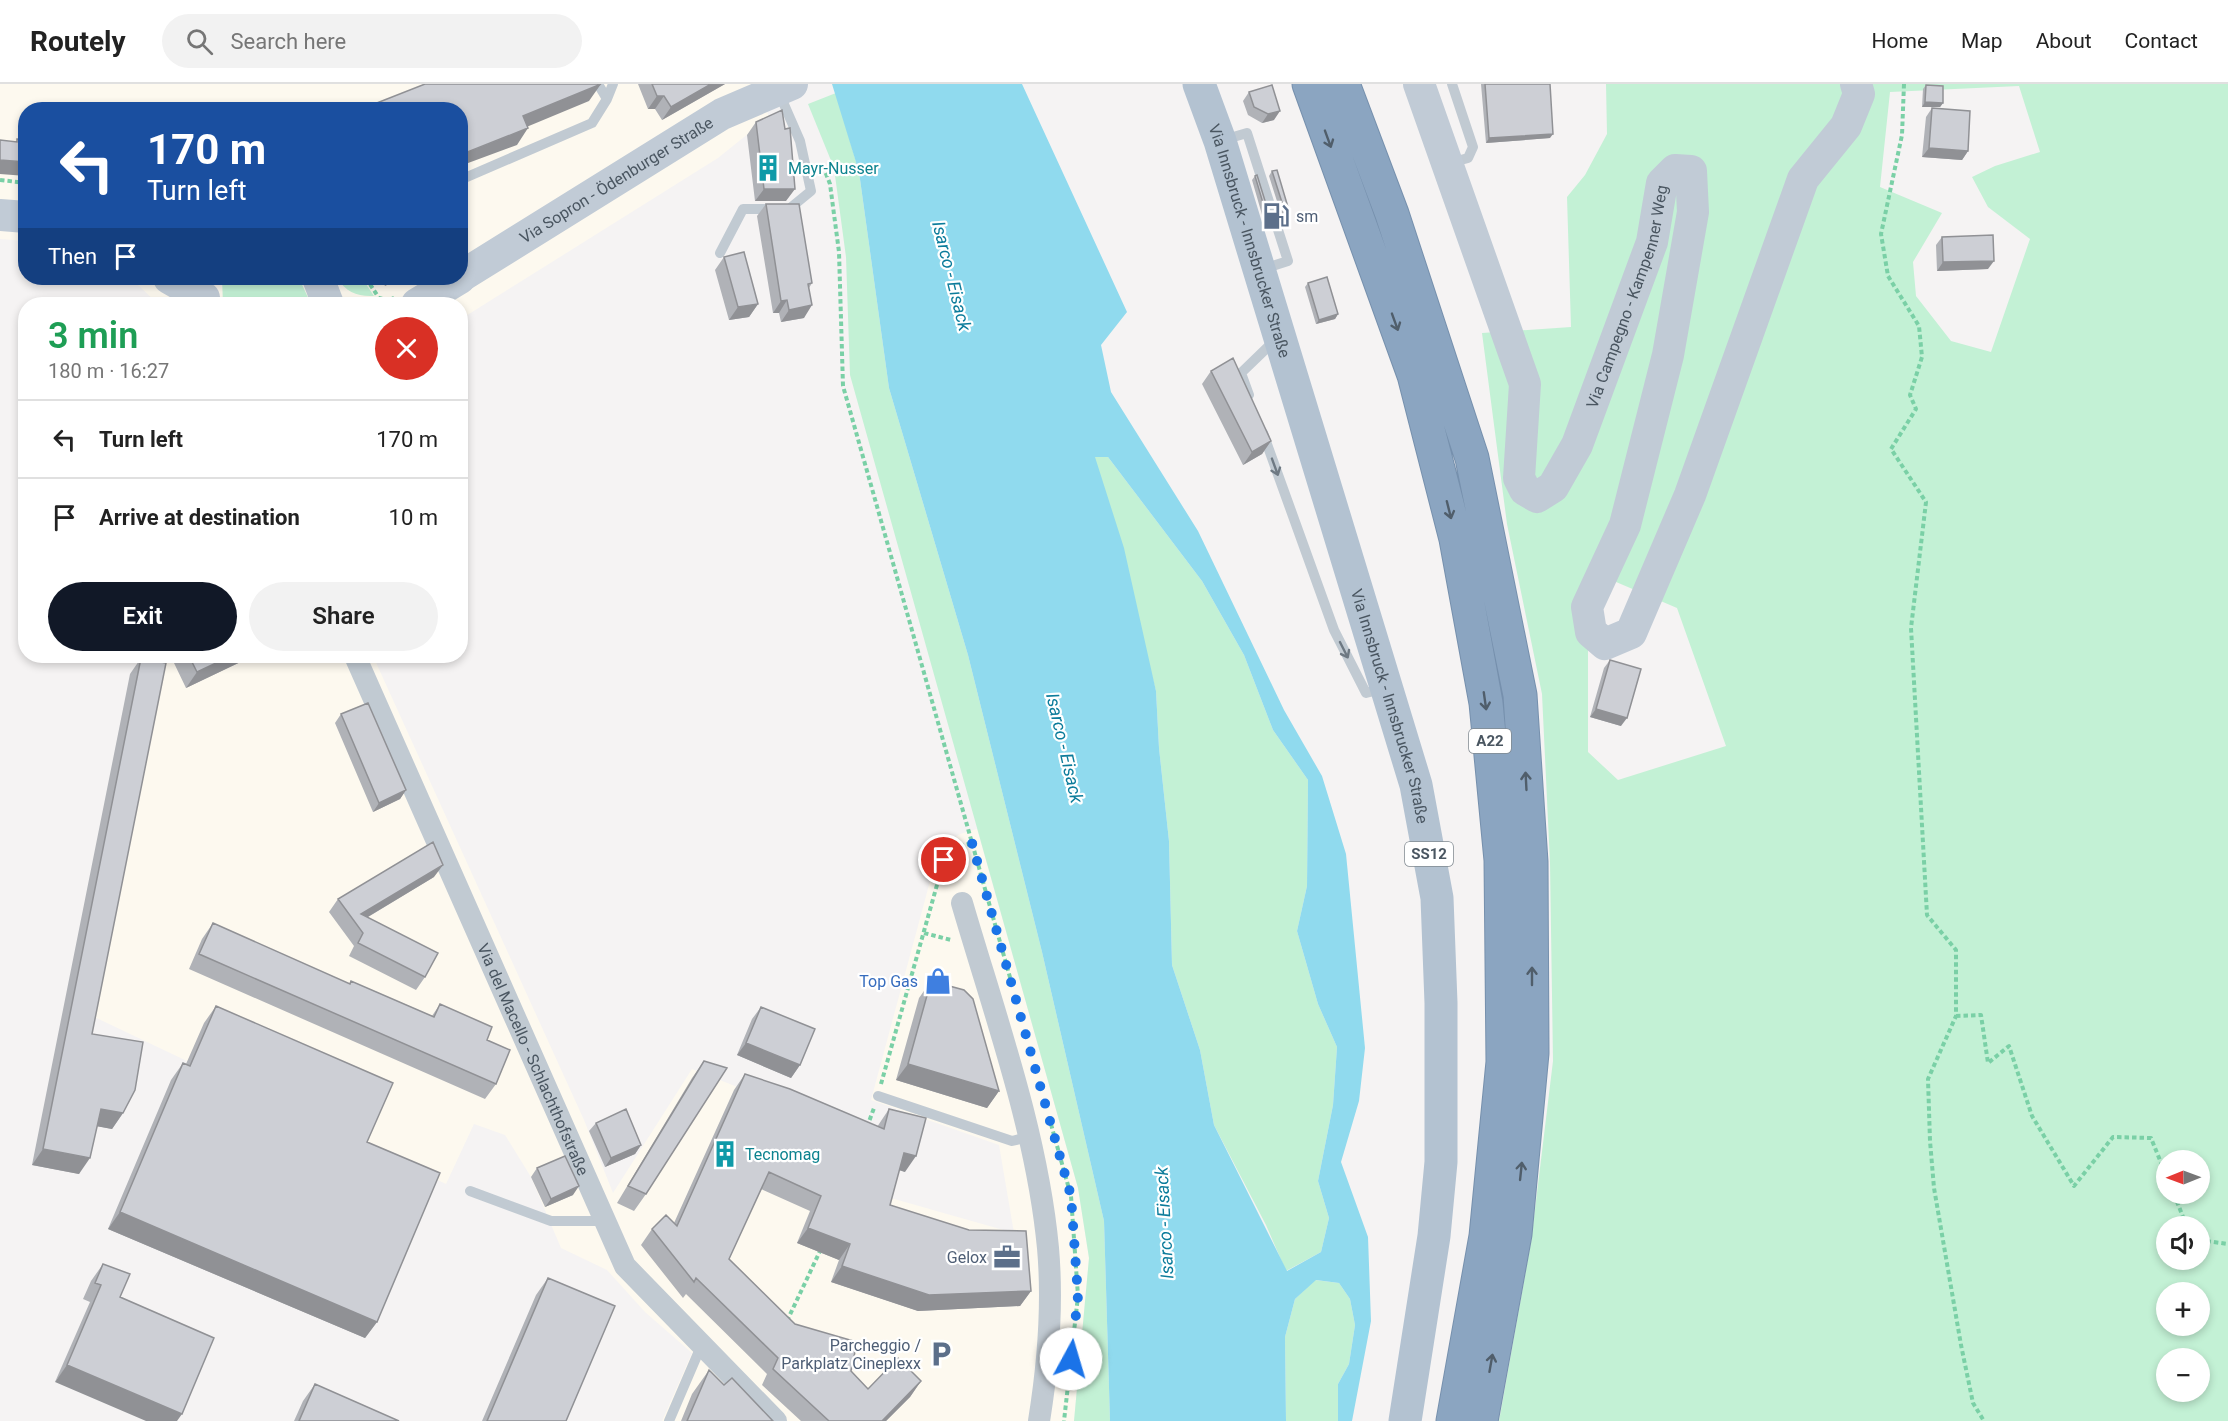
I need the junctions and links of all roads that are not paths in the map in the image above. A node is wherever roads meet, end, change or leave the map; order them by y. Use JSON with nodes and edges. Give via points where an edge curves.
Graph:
{"nodes":[{"id":1,"x":598,"y":84,"type":"edge"},
{"id":2,"x":614,"y":84,"type":"edge"},
{"id":3,"x":1199,"y":84,"type":"edge"},
{"id":4,"x":1309,"y":84,"type":"edge"},
{"id":5,"x":1343,"y":84,"type":"edge"},
{"id":6,"x":1419,"y":84,"type":"edge"},
{"id":7,"x":1452,"y":84,"type":"edge"},
{"id":8,"x":1857,"y":84,"type":"edge"},
{"id":9,"x":782,"y":86,"type":"edge"},
{"id":10,"x":607,"y":99,"type":"junction"},
{"id":11,"x":1443,"y":153,"type":"junction"},
{"id":12,"x":468,"y":177,"type":"edge"},
{"id":13,"x":0,"y":215,"type":"edge"},
{"id":14,"x":18,"y":216,"type":"edge"},
{"id":15,"x":720,"y":253,"type":"dead end"},
{"id":16,"x":468,"y":272,"type":"edge"},
{"id":17,"x":186,"y":285,"type":"edge"},
{"id":18,"x":447,"y":285,"type":"edge"},
{"id":19,"x":205,"y":293,"type":"edge"},
{"id":20,"x":428,"y":297,"type":"edge"},
{"id":21,"x":1280,"y":335,"type":"junction"},
{"id":22,"x":1253,"y":406,"type":"edge"},
{"id":23,"x":1257,"y":418,"type":"edge"},
{"id":24,"x":358,"y":663,"type":"edge"},
{"id":25,"x":1388,"y":688,"type":"junction"},
{"id":26,"x":962,"y":903,"type":"dead end"},
{"id":27,"x":878,"y":1096,"type":"road end"},
{"id":28,"x":1028,"y":1137,"type":"junction"},
{"id":29,"x":470,"y":1191,"type":"dead end"},
{"id":30,"x":603,"y":1221,"type":"junction"},
{"id":31,"x":702,"y":1344,"type":"junction"},
{"id":32,"x":669,"y":1421,"type":"edge"},
{"id":33,"x":776,"y":1421,"type":"edge"},
{"id":34,"x":1039,"y":1421,"type":"edge"},
{"id":35,"x":1405,"y":1421,"type":"edge"},
{"id":36,"x":1453,"y":1421,"type":"edge"},
{"id":37,"x":1481,"y":1421,"type":"edge"}],
"edges":[{"from":1,"to":10,"type":"lane"},
{"from":2,"to":10,"type":"lane"},
{"from":3,"to":21,"type":"main road","name":"Via Innsbruck - Innsbrucker Straße","number":"SS12"},
{"from":4,"to":36,"type":"highway","number":"A22","one_way":true,"via":[[1414,375],[1456,539],[1486,703],[1501,860],[1503,1062],[1486,1236]]},
{"from":37,"to":5,"type":"highway","number":"A22","one_way":true,"via":[[1515,1234],[1532,1053],[1531,862],[1520,695],[1472,458],[1395,225]]},
{"from":6,"to":11,"type":"street","name":"Via Campegno - Kampenner Weg"},
{"from":7,"to":11,"type":"lane","via":[[1473,147],[1468,158],[1457,161]]},
{"from":8,"to":11,"type":"street","name":"Via Campegno - Kampenner Weg","via":[[1859,94],[1846,126],[1803,180],[1690,495],[1631,633],[1605,644],[1591,632],[1587,607],[1625,525],[1668,355],[1693,213],[1691,171],[1675,170],[1662,183],[1652,242],[1577,445],[1553,487],[1537,498],[1519,478],[1525,384]]},
{"from":9,"to":15,"type":"lane","via":[[811,191],[789,209],[743,209]]},
{"from":9,"to":16,"type":"street","name":"Via Sopron - Ödenburger Straße","via":[[722,114]]},
{"from":10,"to":12,"type":"lane","via":[[592,123]]},
{"from":13,"to":14,"type":"street"},
{"from":17,"to":19,"type":"street"},
{"from":18,"to":20,"type":"street","name":"Via Sopron - Ödenburger Straße"},
{"from":21,"to":22,"type":"lane","via":[[1241,373]]},
{"from":21,"to":25,"type":"main road","name":"Via Innsbruck - Innsbrucker Straße","number":"SS12"},
{"from":23,"to":25,"type":"lane","one_way":true,"via":[[1334,630],[1366,693]]},
{"from":24,"to":30,"type":"street","name":"Via del Macello - Schlachthofstraße"},
{"from":25,"to":35,"type":"main road","name":"Via Innsbruck - Innsbrucker Straße","number":"SS12","via":[[1416,785],[1437,898],[1441,1002],[1441,1162],[1431,1258]]},
{"from":26,"to":28,"type":"street"},
{"from":27,"to":28,"type":"lane","via":[[1012,1140]]},
{"from":28,"to":34,"type":"street","via":[[1048,1249],[1049,1321]]},
{"from":29,"to":30,"type":"lane","via":[[550,1221]]},
{"from":30,"to":31,"type":"street","name":"Via del Macello - Schlachthofstraße","via":[[625,1266]]},
{"from":31,"to":32,"type":"lane"},
{"from":31,"to":33,"type":"street","name":"Via del Macello - Schlachthofstraße"}]}
